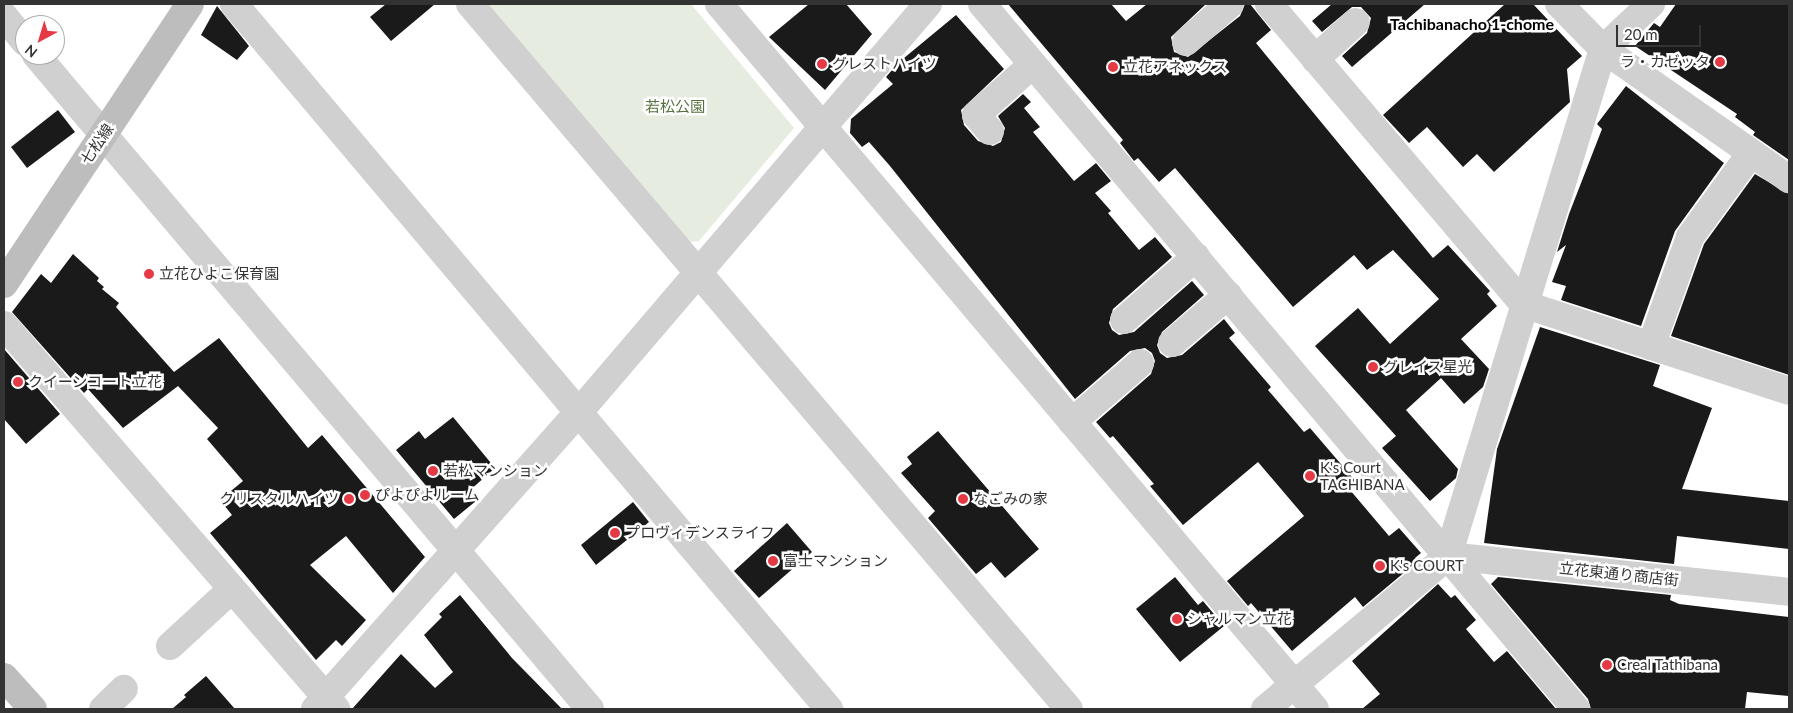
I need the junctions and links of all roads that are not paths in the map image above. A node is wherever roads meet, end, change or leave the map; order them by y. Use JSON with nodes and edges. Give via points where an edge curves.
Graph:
{"nodes":[{"id":1,"x":190,"y":4,"type":"edge"},
{"id":2,"x":234,"y":4,"type":"edge"},
{"id":3,"x":470,"y":4,"type":"edge"},
{"id":4,"x":719,"y":4,"type":"edge"},
{"id":5,"x":928,"y":4,"type":"edge"},
{"id":6,"x":982,"y":4,"type":"edge"},
{"id":7,"x":1230,"y":4,"type":"edge"},
{"id":8,"x":1269,"y":4,"type":"edge"},
{"id":9,"x":1559,"y":4,"type":"edge"},
{"id":10,"x":1651,"y":4,"type":"edge"},
{"id":11,"x":4,"y":16,"type":"edge"},
{"id":12,"x":1356,"y":22,"type":"dead end"},
{"id":13,"x":15,"y":30,"type":"edge"},
{"id":14,"x":1186,"y":42,"type":"dead end"},
{"id":15,"x":1603,"y":49,"type":"junction"},
{"id":16,"x":1316,"y":59,"type":"junction"},
{"id":17,"x":1033,"y":64,"type":"junction"},
{"id":18,"x":44,"y":65,"type":"edge"},
{"id":19,"x":823,"y":127,"type":"junction"},
{"id":20,"x":990,"y":130,"type":"dead end"},
{"id":21,"x":103,"y":135,"type":"junction"},
{"id":22,"x":1751,"y":153,"type":"junction"},
{"id":23,"x":1789,"y":180,"type":"edge"},
{"id":24,"x":1196,"y":257,"type":"junction"},
{"id":25,"x":699,"y":272,"type":"junction"},
{"id":26,"x":4,"y":284,"type":"edge"},
{"id":27,"x":1228,"y":295,"type":"junction"},
{"id":28,"x":1523,"y":304,"type":"junction"},
{"id":29,"x":1124,"y":320,"type":"dead end"},
{"id":30,"x":4,"y":325,"type":"edge"},
{"id":31,"x":1172,"y":343,"type":"dead end"},
{"id":32,"x":1651,"y":346,"type":"junction"},
{"id":33,"x":1140,"y":363,"type":"dead end"},
{"id":34,"x":1789,"y":391,"type":"edge"},
{"id":35,"x":579,"y":412,"type":"junction"},
{"id":36,"x":1072,"y":422,"type":"junction"},
{"id":37,"x":457,"y":552,"type":"junction"},
{"id":38,"x":1448,"y":556,"type":"junction"},
{"id":39,"x":232,"y":589,"type":"junction"},
{"id":40,"x":1789,"y":592,"type":"edge"},
{"id":41,"x":170,"y":646,"type":"dead end"},
{"id":42,"x":4,"y":677,"type":"edge"},
{"id":43,"x":1294,"y":685,"type":"junction"},
{"id":44,"x":124,"y":689,"type":"dead end"},
{"id":45,"x":325,"y":705,"type":"edge"},
{"id":46,"x":33,"y":709,"type":"edge"},
{"id":47,"x":103,"y":709,"type":"edge"},
{"id":48,"x":590,"y":709,"type":"edge"},
{"id":49,"x":829,"y":709,"type":"edge"},
{"id":50,"x":1069,"y":709,"type":"edge"},
{"id":51,"x":1265,"y":709,"type":"edge"},
{"id":52,"x":1315,"y":709,"type":"edge"},
{"id":53,"x":1576,"y":709,"type":"edge"}],
"edges":[{"from":1,"to":21,"type":"street","name":"七松線"},
{"from":2,"to":35,"type":"street"},
{"from":3,"to":25,"type":"street"},
{"from":4,"to":19,"type":"street"},
{"from":5,"to":19,"type":"street"},
{"from":6,"to":17,"type":"street"},
{"from":7,"to":14,"type":"street"},
{"from":8,"to":16,"type":"street"},
{"from":9,"to":15,"type":"street"},
{"from":10,"to":15,"type":"street"},
{"from":11,"to":13,"type":"street"},
{"from":12,"to":16,"type":"street"},
{"from":15,"to":22,"type":"street"},
{"from":15,"to":28,"type":"street"},
{"from":16,"to":28,"type":"street"},
{"from":17,"to":20,"type":"street","via":[[976,115]]},
{"from":17,"to":24,"type":"street"},
{"from":18,"to":21,"type":"street"},
{"from":19,"to":25,"type":"street"},
{"from":19,"to":36,"type":"street"},
{"from":21,"to":26,"type":"street","name":"七松線"},
{"from":21,"to":37,"type":"street"},
{"from":22,"to":23,"type":"street"},
{"from":22,"to":32,"type":"street","via":[[1690,237]]},
{"from":24,"to":27,"type":"street"},
{"from":24,"to":29,"type":"street"},
{"from":25,"to":35,"type":"street"},
{"from":25,"to":50,"type":"street"},
{"from":27,"to":31,"type":"street"},
{"from":27,"to":38,"type":"street"},
{"from":28,"to":32,"type":"street"},
{"from":28,"to":38,"type":"street"},
{"from":30,"to":39,"type":"street"},
{"from":32,"to":34,"type":"street"},
{"from":33,"to":36,"type":"street"},
{"from":35,"to":37,"type":"street"},
{"from":35,"to":49,"type":"street"},
{"from":36,"to":43,"type":"street"},
{"from":37,"to":45,"type":"street"},
{"from":37,"to":48,"type":"street"},
{"from":38,"to":40,"type":"street","name":"立花東通り商店街"},
{"from":38,"to":43,"type":"street"},
{"from":38,"to":53,"type":"street"},
{"from":39,"to":41,"type":"street"},
{"from":39,"to":45,"type":"street"},
{"from":42,"to":46,"type":"street"},
{"from":43,"to":51,"type":"street"},
{"from":43,"to":52,"type":"street"},
{"from":44,"to":47,"type":"street"}]}
